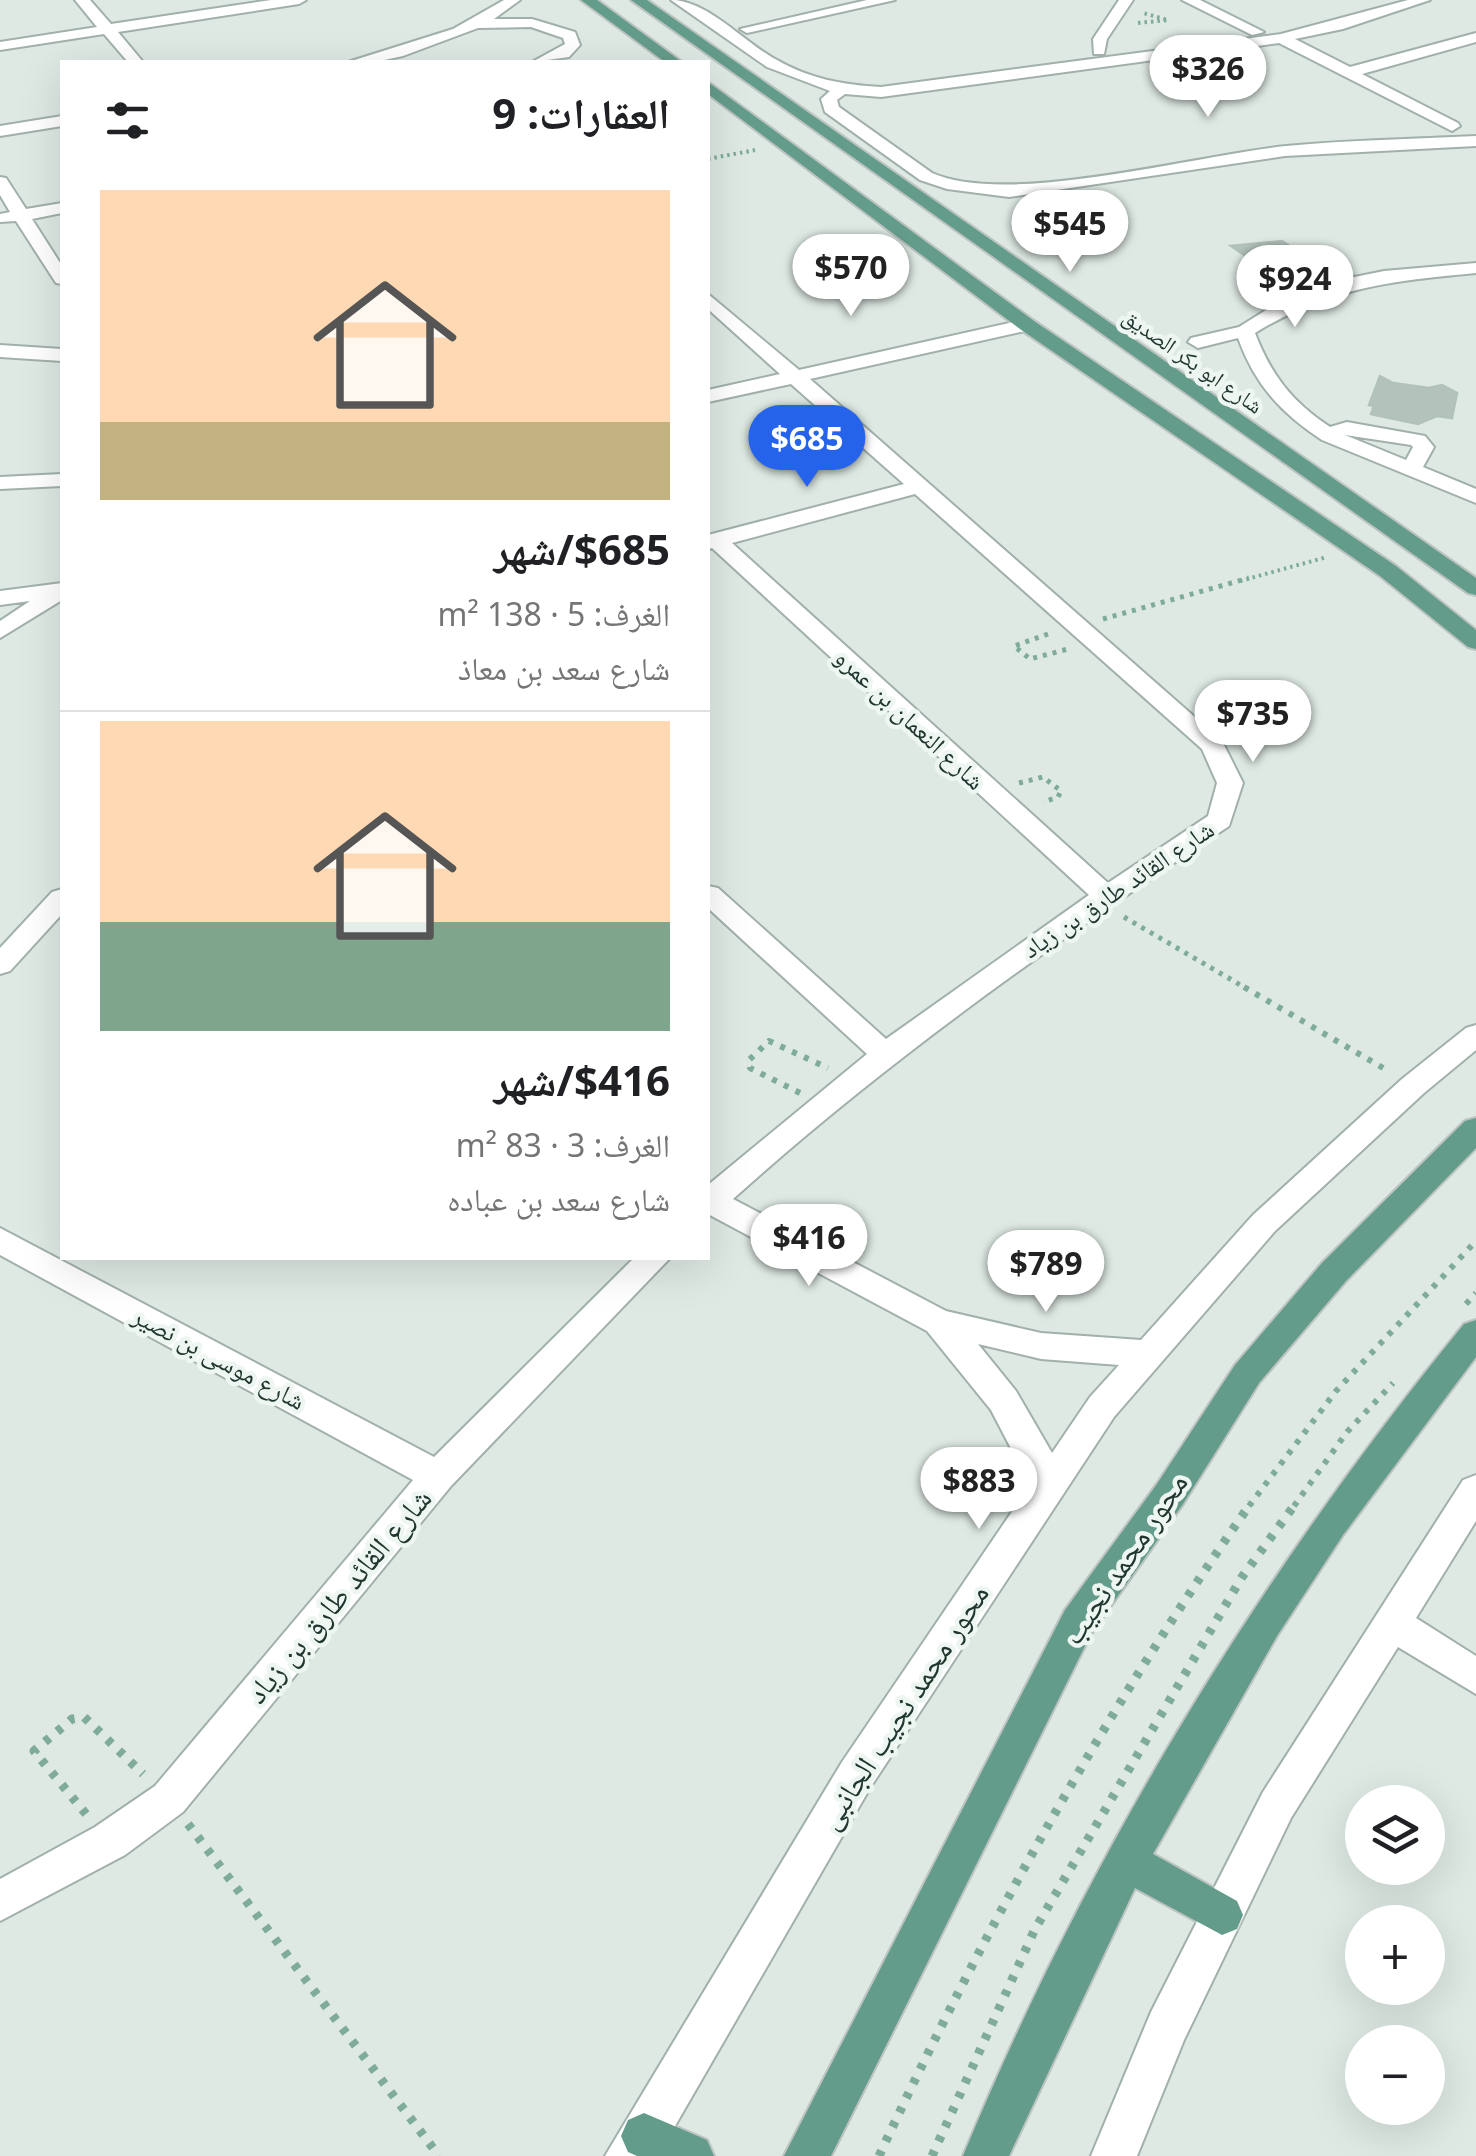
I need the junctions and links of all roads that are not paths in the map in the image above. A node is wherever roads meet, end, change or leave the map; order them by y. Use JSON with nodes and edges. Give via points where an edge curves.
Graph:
{"nodes":[{"id":1,"x":82,"y":0,"type":"edge"},
{"id":2,"x":299,"y":0,"type":"edge"},
{"id":3,"x":513,"y":0,"type":"edge"},
{"id":4,"x":588,"y":0,"type":"edge"},
{"id":5,"x":638,"y":0,"type":"edge"},
{"id":6,"x":678,"y":0,"type":"edge"},
{"id":7,"x":702,"y":0,"type":"edge"},
{"id":8,"x":888,"y":0,"type":"edge"},
{"id":9,"x":1126,"y":0,"type":"edge"},
{"id":10,"x":1188,"y":0,"type":"edge"},
{"id":11,"x":1388,"y":0,"type":"edge"},
{"id":12,"x":1423,"y":0,"type":"edge"},
{"id":13,"x":476,"y":24,"type":"junction"},
{"id":14,"x":747,"y":29,"type":"junction"},
{"id":15,"x":108,"y":30,"type":"junction"},
{"id":16,"x":1257,"y":32,"type":"junction"},
{"id":17,"x":1476,"y":37,"type":"edge"},
{"id":18,"x":1282,"y":38,"type":"junction"},
{"id":19,"x":1100,"y":44,"type":"junction"},
{"id":20,"x":0,"y":46,"type":"edge"},
{"id":21,"x":1151,"y":51,"type":"junction"},
{"id":22,"x":134,"y":60,"type":"edge"},
{"id":23,"x":365,"y":60,"type":"edge"},
{"id":24,"x":546,"y":60,"type":"edge"},
{"id":25,"x":671,"y":60,"type":"edge"},
{"id":26,"x":1347,"y":72,"type":"junction"},
{"id":27,"x":840,"y":90,"type":"junction"},
{"id":28,"x":717,"y":98,"type":"edge"},
{"id":29,"x":60,"y":110,"type":"edge"},
{"id":30,"x":0,"y":120,"type":"edge"},
{"id":31,"x":60,"y":121,"type":"edge"},
{"id":32,"x":1452,"y":126,"type":"junction"},
{"id":33,"x":1476,"y":126,"type":"edge"},
{"id":34,"x":20,"y":128,"type":"junction"},
{"id":35,"x":0,"y":131,"type":"edge"},
{"id":36,"x":838,"y":141,"type":"junction"},
{"id":37,"x":1476,"y":141,"type":"edge"},
{"id":38,"x":1219,"y":142,"type":"dead end"},
{"id":39,"x":789,"y":147,"type":"junction"},
{"id":40,"x":0,"y":148,"type":"edge"},
{"id":41,"x":1101,"y":160,"type":"dead end"},
{"id":42,"x":0,"y":182,"type":"edge"},
{"id":43,"x":1003,"y":182,"type":"junction"},
{"id":44,"x":60,"y":208,"type":"edge"},
{"id":45,"x":21,"y":216,"type":"junction"},
{"id":46,"x":0,"y":219,"type":"edge"},
{"id":47,"x":1476,"y":268,"type":"edge"},
{"id":48,"x":60,"y":276,"type":"edge"},
{"id":49,"x":1384,"y":276,"type":"junction"},
{"id":50,"x":1476,"y":283,"type":"edge"},
{"id":51,"x":710,"y":302,"type":"edge"},
{"id":52,"x":1006,"y":309,"type":"junction"},
{"id":53,"x":1027,"y":325,"type":"junction"},
{"id":54,"x":1245,"y":330,"type":"junction"},
{"id":55,"x":1198,"y":342,"type":"dead end"},
{"id":56,"x":0,"y":351,"type":"edge"},
{"id":57,"x":60,"y":355,"type":"edge"},
{"id":58,"x":786,"y":369,"type":"junction"},
{"id":59,"x":710,"y":376,"type":"edge"},
{"id":60,"x":710,"y":395,"type":"edge"},
{"id":61,"x":1330,"y":436,"type":"junction"},
{"id":62,"x":1420,"y":474,"type":"junction"},
{"id":63,"x":1476,"y":478,"type":"edge"},
{"id":64,"x":60,"y":480,"type":"edge"},
{"id":65,"x":0,"y":481,"type":"edge"},
{"id":66,"x":919,"y":488,"type":"junction"},
{"id":67,"x":1476,"y":496,"type":"edge"},
{"id":68,"x":712,"y":541,"type":"edge"},
{"id":69,"x":1476,"y":588,"type":"edge"},
{"id":70,"x":60,"y":590,"type":"edge"},
{"id":71,"x":60,"y":591,"type":"edge"},
{"id":72,"x":0,"y":598,"type":"edge"},
{"id":73,"x":0,"y":631,"type":"edge"},
{"id":74,"x":1476,"y":642,"type":"edge"},
{"id":75,"x":710,"y":896,"type":"edge"},
{"id":76,"x":1102,"y":898,"type":"junction"},
{"id":77,"x":60,"y":903,"type":"edge"},
{"id":78,"x":0,"y":964,"type":"edge"},
{"id":79,"x":1476,"y":1035,"type":"edge"},
{"id":80,"x":884,"y":1054,"type":"junction"},
{"id":81,"x":1476,"y":1129,"type":"edge"},
{"id":82,"x":710,"y":1200,"type":"edge"},
{"id":83,"x":710,"y":1203,"type":"edge"},
{"id":84,"x":0,"y":1240,"type":"edge"},
{"id":85,"x":652,"y":1260,"type":"edge"},
{"id":86,"x":938,"y":1322,"type":"junction"},
{"id":87,"x":1476,"y":1333,"type":"edge"},
{"id":88,"x":1148,"y":1354,"type":"junction"},
{"id":89,"x":438,"y":1476,"type":"junction"},
{"id":90,"x":1049,"y":1488,"type":"junction"},
{"id":91,"x":1476,"y":1490,"type":"edge"},
{"id":92,"x":1392,"y":1623,"type":"junction"},
{"id":93,"x":1476,"y":1676,"type":"edge"},
{"id":94,"x":1125,"y":1860,"type":"junction"},
{"id":95,"x":0,"y":1901,"type":"edge"},
{"id":96,"x":1222,"y":1915,"type":"junction"},
{"id":97,"x":636,"y":2146,"type":"edge"},
{"id":98,"x":691,"y":2156,"type":"edge"},
{"id":99,"x":808,"y":2156,"type":"edge"},
{"id":100,"x":986,"y":2156,"type":"edge"},
{"id":101,"x":1114,"y":2156,"type":"edge"}],
"edges":[{"from":1,"to":15,"type":"street"},
{"from":2,"to":15,"type":"street"},
{"from":3,"to":13,"type":"street"},
{"from":4,"to":25,"type":"main road"},
{"from":5,"to":36,"type":"main road","name":"شارع ابو بكر الصديق"},
{"from":6,"to":27,"type":"street","via":[[785,73]]},
{"from":7,"to":14,"type":"street"},
{"from":8,"to":14,"type":"street"},
{"from":9,"to":19,"type":"street"},
{"from":10,"to":16,"type":"street"},
{"from":11,"to":16,"type":"street"},
{"from":12,"to":18,"type":"street"},
{"from":13,"to":23,"type":"street"},
{"from":13,"to":24,"type":"street","via":[[532,23],[570,36],[573,45],[564,54]]},
{"from":14,"to":19,"type":"street","via":[[816,73],[864,82]]},
{"from":15,"to":20,"type":"street"},
{"from":15,"to":22,"type":"street"},
{"from":16,"to":21,"type":"street"},
{"from":17,"to":26,"type":"street"},
{"from":18,"to":21,"type":"street"},
{"from":18,"to":26,"type":"street"},
{"from":19,"to":21,"type":"street"},
{"from":21,"to":27,"type":"street","via":[[901,90]]},
{"from":26,"to":32,"type":"street"},
{"from":27,"to":43,"type":"street","via":[[828,99],[831,109],[932,180],[972,188]]},
{"from":28,"to":39,"type":"main road"},
{"from":29,"to":30,"type":"street"},
{"from":31,"to":34,"type":"street"},
{"from":32,"to":33,"type":"street"},
{"from":32,"to":38,"type":"street"},
{"from":34,"to":35,"type":"street"},
{"from":34,"to":40,"type":"street"},
{"from":36,"to":39,"type":"main road"},
{"from":36,"to":69,"type":"main road","name":"شارع ابو بكر الصديق"},
{"from":37,"to":43,"type":"street","via":[[1285,151],[1032,190],[1034,182]]},
{"from":39,"to":52,"type":"main road"},
{"from":41,"to":43,"type":"street"},
{"from":42,"to":45,"type":"street"},
{"from":44,"to":45,"type":"street"},
{"from":45,"to":46,"type":"street"},
{"from":45,"to":48,"type":"street"},
{"from":47,"to":49,"type":"street"},
{"from":49,"to":50,"type":"street","via":[[1418,288]]},
{"from":49,"to":54,"type":"street","via":[[1310,296]]},
{"from":51,"to":58,"type":"street","name":"شارع القائد طارق بن زياد"},
{"from":52,"to":53,"type":"main road"},
{"from":52,"to":58,"type":"street"},
{"from":53,"to":58,"type":"street"},
{"from":53,"to":74,"type":"main road","via":[[1356,549]]},
{"from":54,"to":55,"type":"street"},
{"from":54,"to":61,"type":"street","via":[[1273,393]]},
{"from":56,"to":57,"type":"street"},
{"from":58,"to":59,"type":"street"},
{"from":58,"to":60,"type":"street"},
{"from":58,"to":66,"type":"street","name":"شارع القائد طارق بن زياد"},
{"from":61,"to":62,"type":"street"},
{"from":61,"to":62,"type":"street","via":[[1347,428],[1418,440],[1424,446]]},
{"from":62,"to":63,"type":"street"},
{"from":62,"to":67,"type":"street"},
{"from":64,"to":65,"type":"street"},
{"from":66,"to":68,"type":"street"},
{"from":66,"to":76,"type":"street","name":"شارع القائد طارق بن زياد","via":[[1213,746],[1230,783],[1220,820]]},
{"from":68,"to":76,"type":"street","name":"شارع النعمان بن عمرو"},
{"from":70,"to":72,"type":"street"},
{"from":71,"to":73,"type":"street"},
{"from":75,"to":80,"type":"street"},
{"from":76,"to":80,"type":"street","name":"شارع القائد طارق بن زياد"},
{"from":77,"to":78,"type":"street"},
{"from":79,"to":88,"type":"street","name":"محور محمد نجيب الجانبى","via":[[1264,1223]]},
{"from":80,"to":82,"type":"street","name":"شارع القائد طارق بن زياد"},
{"from":81,"to":99,"type":"main road","name":"محور محمد نجيب","via":[[1334,1272],[1248,1374],[1078,1622]]},
{"from":83,"to":86,"type":"street"},
{"from":84,"to":89,"type":"street","name":"شارع موسى بن نصير"},
{"from":85,"to":89,"type":"street","name":"شارع القائد طارق بن زياد"},
{"from":86,"to":88,"type":"street","via":[[1041,1346]]},
{"from":86,"to":90,"type":"street","via":[[1006,1398]]},
{"from":87,"to":94,"type":"main road","via":[[1292,1580]]},
{"from":88,"to":90,"type":"street","name":"محور محمد نجيب الجانبى","via":[[1102,1407]]},
{"from":89,"to":95,"type":"street","name":"شارع القائد طارق بن زياد","via":[[169,1799],[110,1841]]},
{"from":90,"to":97,"type":"street","name":"محور محمد نجيب الجانبى","via":[[856,1774]]},
{"from":91,"to":92,"type":"street"},
{"from":92,"to":93,"type":"street"},
{"from":92,"to":96,"type":"street","via":[[1276,1805]]},
{"from":94,"to":96,"type":"main road"},
{"from":94,"to":100,"type":"main road"},
{"from":96,"to":101,"type":"street"},
{"from":97,"to":98,"type":"main road"}]}
